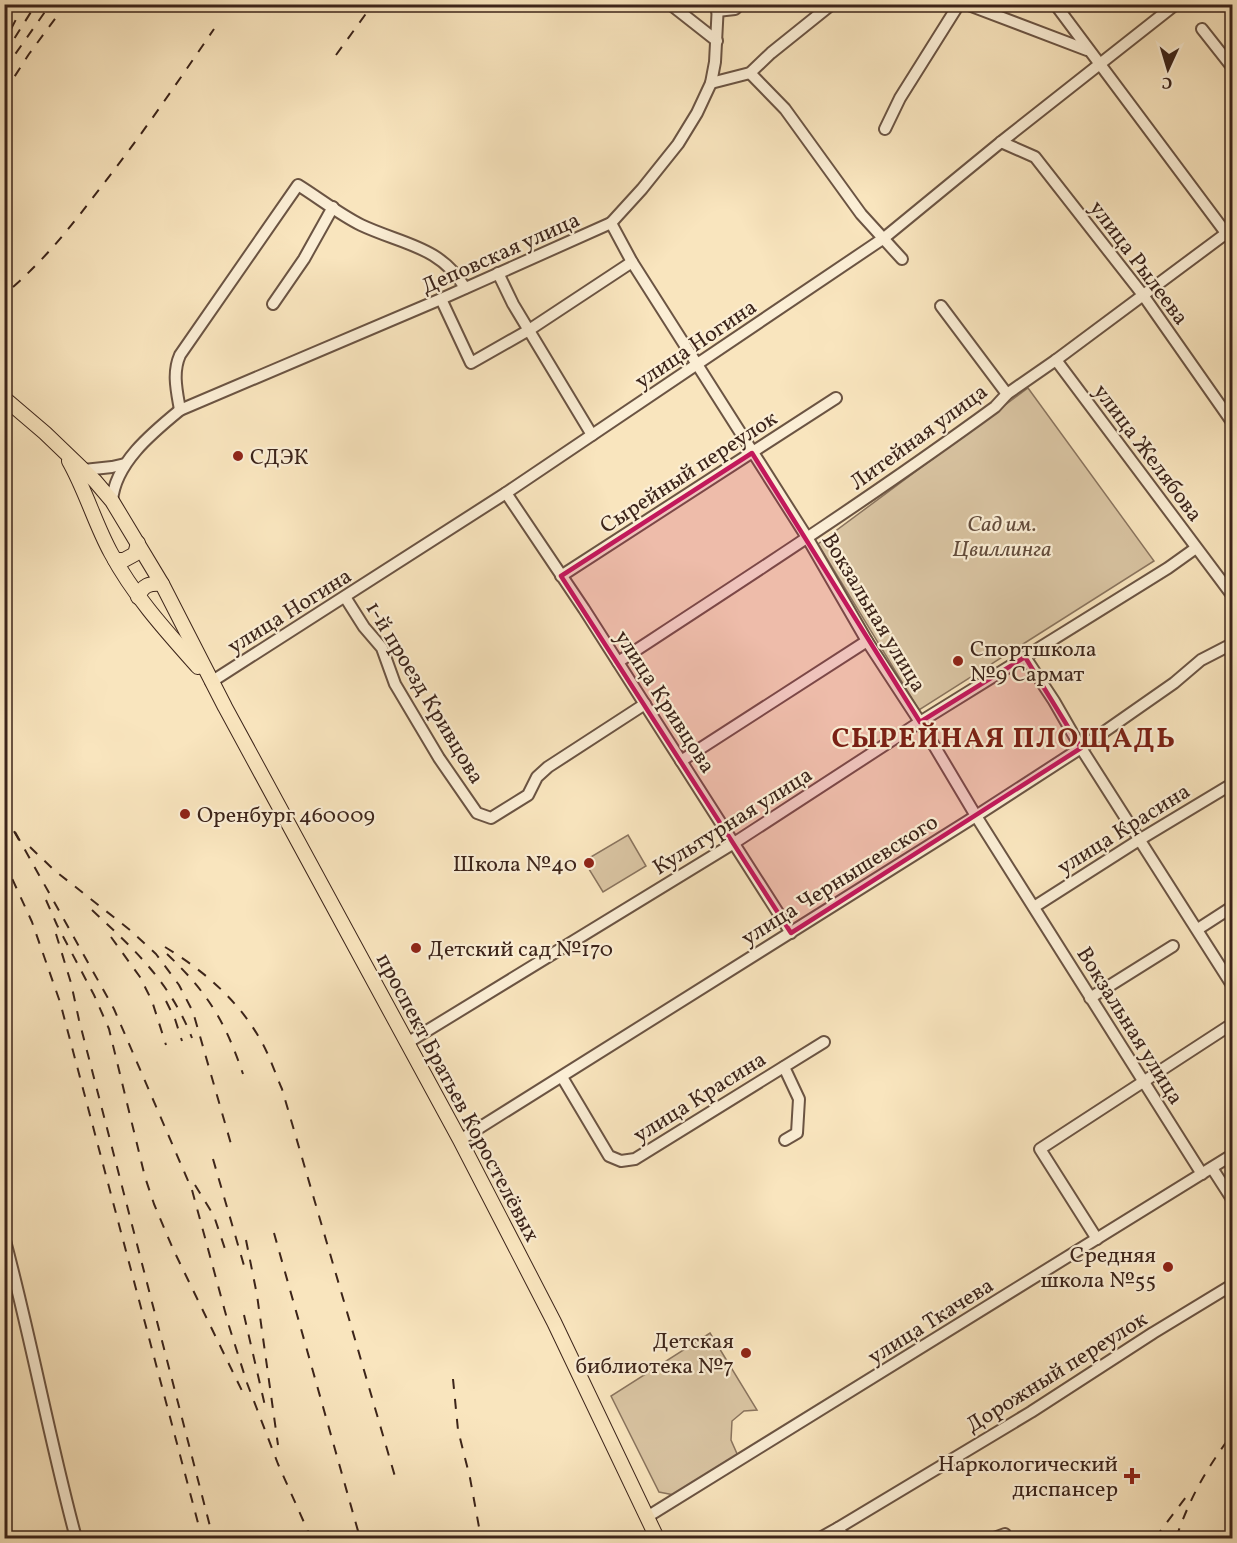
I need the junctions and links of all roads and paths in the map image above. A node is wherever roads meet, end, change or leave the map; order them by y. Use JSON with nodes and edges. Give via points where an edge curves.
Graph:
{"nodes":[{"id":1,"x":670,"y":4,"type":"edge"},
{"id":2,"x":740,"y":4,"type":"edge"},
{"id":3,"x":832,"y":4,"type":"edge"},
{"id":4,"x":959,"y":4,"type":"edge"},
{"id":5,"x":966,"y":4,"type":"edge"},
{"id":6,"x":1055,"y":4,"type":"edge"},
{"id":7,"x":1176,"y":4,"type":"edge"},
{"id":8,"x":717,"y":8,"type":"edge"},
{"id":9,"x":1202,"y":29,"type":"dead end"},
{"id":10,"x":717,"y":41,"type":"junction"},
{"id":11,"x":1088,"y":50,"type":"junction"},
{"id":12,"x":1101,"y":64,"type":"junction"},
{"id":13,"x":1233,"y":67,"type":"edge"},
{"id":14,"x":750,"y":73,"type":"junction"},
{"id":15,"x":711,"y":83,"type":"junction"},
{"id":16,"x":885,"y":129,"type":"dead end"},
{"id":17,"x":1001,"y":142,"type":"junction"},
{"id":18,"x":333,"y":207,"type":"junction"},
{"id":19,"x":611,"y":223,"type":"junction"},
{"id":20,"x":1231,"y":234,"type":"edge"},
{"id":21,"x":884,"y":238,"type":"junction"},
{"id":22,"x":902,"y":259,"type":"dead end"},
{"id":23,"x":632,"y":262,"type":"junction"},
{"id":24,"x":498,"y":273,"type":"junction"},
{"id":25,"x":465,"y":288,"type":"junction"},
{"id":26,"x":1143,"y":295,"type":"junction"},
{"id":27,"x":441,"y":299,"type":"junction"},
{"id":28,"x":273,"y":304,"type":"dead end"},
{"id":29,"x":941,"y":306,"type":"dead end"},
{"id":30,"x":529,"y":330,"type":"junction"},
{"id":31,"x":1056,"y":360,"type":"junction"},
{"id":32,"x":698,"y":365,"type":"junction"},
{"id":33,"x":1007,"y":394,"type":"junction"},
{"id":34,"x":4,"y":398,"type":"edge"},
{"id":35,"x":836,"y":398,"type":"dead end"},
{"id":36,"x":180,"y":410,"type":"junction"},
{"id":37,"x":1233,"y":422,"type":"edge"},
{"id":38,"x":592,"y":435,"type":"junction"},
{"id":39,"x":63,"y":451,"type":"junction"},
{"id":40,"x":752,"y":453,"type":"junction"},
{"id":41,"x":126,"y":464,"type":"junction"},
{"id":42,"x":84,"y":470,"type":"junction"},
{"id":43,"x":506,"y":493,"type":"junction"},
{"id":44,"x":112,"y":501,"type":"junction"},
{"id":45,"x":808,"y":539,"type":"junction"},
{"id":46,"x":138,"y":543,"type":"junction"},
{"id":47,"x":1196,"y":548,"type":"junction"},
{"id":48,"x":115,"y":560,"type":"junction"},
{"id":49,"x":561,"y":576,"type":"junction"},
{"id":50,"x":162,"y":584,"type":"junction"},
{"id":51,"x":1233,"y":595,"type":"edge"},
{"id":52,"x":138,"y":597,"type":"junction"},
{"id":53,"x":345,"y":597,"type":"junction"},
{"id":54,"x":867,"y":641,"type":"junction"},
{"id":55,"x":1233,"y":644,"type":"edge"},
{"id":56,"x":1025,"y":657,"type":"junction"},
{"id":57,"x":618,"y":662,"type":"junction"},
{"id":58,"x":211,"y":682,"type":"junction"},
{"id":59,"x":645,"y":704,"type":"junction"},
{"id":60,"x":920,"y":722,"type":"junction"},
{"id":61,"x":1081,"y":748,"type":"junction"},
{"id":62,"x":681,"y":761,"type":"junction"},
{"id":63,"x":1233,"y":784,"type":"edge"},
{"id":64,"x":976,"y":816,"type":"junction"},
{"id":65,"x":1139,"y":840,"type":"junction"},
{"id":66,"x":734,"y":843,"type":"junction"},
{"id":67,"x":1034,"y":907,"type":"junction"},
{"id":68,"x":1233,"y":907,"type":"edge"},
{"id":69,"x":1198,"y":929,"type":"junction"},
{"id":70,"x":791,"y":933,"type":"junction"},
{"id":71,"x":1173,"y":946,"type":"dead end"},
{"id":72,"x":1233,"y":985,"type":"edge"},
{"id":73,"x":1090,"y":998,"type":"junction"},
{"id":74,"x":1233,"y":1024,"type":"edge"},
{"id":75,"x":824,"y":1042,"type":"dead end"},
{"id":76,"x":407,"y":1043,"type":"junction"},
{"id":77,"x":784,"y":1067,"type":"junction"},
{"id":78,"x":562,"y":1077,"type":"junction"},
{"id":79,"x":1143,"y":1083,"type":"junction"},
{"id":80,"x":460,"y":1140,"type":"junction"},
{"id":81,"x":785,"y":1140,"type":"dead end"},
{"id":82,"x":1233,"y":1155,"type":"edge"},
{"id":83,"x":1212,"y":1168,"type":"junction"},
{"id":84,"x":1202,"y":1174,"type":"junction"},
{"id":85,"x":1233,"y":1199,"type":"edge"},
{"id":86,"x":4,"y":1237,"type":"edge"},
{"id":87,"x":1097,"y":1239,"type":"junction"},
{"id":88,"x":1233,"y":1285,"type":"edge"},
{"id":89,"x":647,"y":1517,"type":"junction"},
{"id":90,"x":838,"y":1528,"type":"junction"},
{"id":91,"x":75,"y":1539,"type":"edge"},
{"id":92,"x":657,"y":1539,"type":"edge"},
{"id":93,"x":820,"y":1539,"type":"edge"},
{"id":94,"x":845,"y":1539,"type":"edge"}],
"edges":[{"from":1,"to":10,"type":"street"},
{"from":2,"to":8,"type":"street","via":[[735,9]]},
{"from":3,"to":14,"type":"street"},
{"from":4,"to":16,"type":"street"},
{"from":5,"to":11,"type":"street"},
{"from":6,"to":11,"type":"street"},
{"from":7,"to":12,"type":"street","name":"улица Ногина"},
{"from":8,"to":10,"type":"street","name":"Деповская улица"},
{"from":9,"to":13,"type":"street"},
{"from":10,"to":15,"type":"street","name":"Деповская улица"},
{"from":11,"to":12,"type":"street"},
{"from":12,"to":17,"type":"street","name":"улица Ногина"},
{"from":12,"to":20,"type":"street"},
{"from":14,"to":15,"type":"street"},
{"from":14,"to":21,"type":"street","via":[[785,109],[861,214]]},
{"from":15,"to":19,"type":"street","name":"Деповская улица","via":[[678,144]]},
{"from":17,"to":21,"type":"street","name":"улица Ногина"},
{"from":17,"to":26,"type":"street","name":"улица Рылеева","via":[[1035,157]]},
{"from":18,"to":25,"type":"street","via":[[362,225],[440,259],[457,274]]},
{"from":18,"to":28,"type":"street"},
{"from":18,"to":36,"type":"street","via":[[298,185],[180,355],[176,372]]},
{"from":19,"to":23,"type":"street","name":"Вокзальная улица"},
{"from":19,"to":24,"type":"street","name":"Деповская улица"},
{"from":20,"to":26,"type":"street","name":"Литейная улица"},
{"from":21,"to":22,"type":"street"},
{"from":21,"to":32,"type":"street","name":"улица Ногина"},
{"from":23,"to":30,"type":"street"},
{"from":23,"to":32,"type":"street","name":"Вокзальная улица"},
{"from":24,"to":25,"type":"street","name":"Деповская улица"},
{"from":24,"to":30,"type":"street"},
{"from":25,"to":27,"type":"street","name":"Деповская улица"},
{"from":26,"to":31,"type":"street","name":"Литейная улица"},
{"from":26,"to":37,"type":"street","name":"улица Рылеева"},
{"from":27,"to":30,"type":"street","via":[[471,363]]},
{"from":27,"to":36,"type":"street","name":"Деповская улица"},
{"from":29,"to":33,"type":"street"},
{"from":30,"to":38,"type":"street"},
{"from":31,"to":33,"type":"street","name":"Литейная улица"},
{"from":31,"to":47,"type":"street","name":"улица Желябова"},
{"from":32,"to":38,"type":"street","name":"улица Ногина"},
{"from":32,"to":40,"type":"street","name":"Вокзальная улица"},
{"from":33,"to":45,"type":"street","name":"Литейная улица","via":[[957,435]]},
{"from":34,"to":39,"type":"main road","name":"проспект Братьев Коростелёвых"},
{"from":35,"to":40,"type":"street","name":"Сырейный переулок"},
{"from":36,"to":41,"type":"street","name":"Деповская улица"},
{"from":38,"to":43,"type":"street","name":"улица Ногина"},
{"from":39,"to":42,"type":"main road","name":"проспект Братьев Коростелёвых"},
{"from":39,"to":48,"type":"main road","name":"проспект Братьев Коростелёвых","via":[[84,488]]},
{"from":40,"to":45,"type":"street","name":"Вокзальная улица"},
{"from":40,"to":49,"type":"street","name":"Сырейный переулок"},
{"from":41,"to":42,"type":"street"},
{"from":41,"to":44,"type":"street","name":"Деповская улица","via":[[116,480]]},
{"from":42,"to":44,"type":"main road","name":"проспект Братьев Коростелёвых"},
{"from":43,"to":49,"type":"street","name":"улица Кривцова"},
{"from":43,"to":53,"type":"street","name":"улица Ногина"},
{"from":44,"to":46,"type":"main road","name":"проспект Братьев Коростелёвых"},
{"from":45,"to":54,"type":"street","name":"Вокзальная улица"},
{"from":45,"to":57,"type":"street","name":"Литейная улица"},
{"from":46,"to":48,"type":"main road","via":[[135,554]]},
{"from":46,"to":50,"type":"main road","name":"проспект Братьев Коростелёвых"},
{"from":47,"to":51,"type":"street","name":"улица Желябова"},
{"from":47,"to":56,"type":"street","name":"Культурная улица"},
{"from":48,"to":52,"type":"main road","name":"проспект Братьев Коростелёвых"},
{"from":49,"to":57,"type":"street","name":"улица Кривцова"},
{"from":50,"to":52,"type":"main road","via":[[151,583],[142,588]]},
{"from":50,"to":58,"type":"main road","name":"проспект Братьев Коростелёвых"},
{"from":52,"to":58,"type":"main road","name":"проспект Братьев Коростелёвых"},
{"from":53,"to":58,"type":"street","name":"улица Ногина"},
{"from":53,"to":59,"type":"street","name":"1-й проезд Кривцова","via":[[381,648],[395,684],[439,758],[477,813],[491,818],[528,795],[537,777],[548,767]]},
{"from":54,"to":60,"type":"street","name":"Вокзальная улица"},
{"from":54,"to":62,"type":"street"},
{"from":55,"to":61,"type":"street","name":"улица Чернышевского","via":[[1201,660]]},
{"from":56,"to":60,"type":"street","name":"Культурная улица"},
{"from":56,"to":61,"type":"street"},
{"from":57,"to":59,"type":"street","name":"улица Кривцова"},
{"from":58,"to":76,"type":"main road","name":"проспект Братьев Коростелёвых"},
{"from":59,"to":62,"type":"street","name":"улица Кривцова"},
{"from":60,"to":64,"type":"street","name":"Вокзальная улица"},
{"from":60,"to":66,"type":"street","name":"Культурная улица"},
{"from":61,"to":64,"type":"street","name":"улица Чернышевского"},
{"from":61,"to":65,"type":"street"},
{"from":62,"to":66,"type":"street","name":"улица Кривцова"},
{"from":63,"to":65,"type":"street","name":"улица Красина"},
{"from":64,"to":67,"type":"street","name":"Вокзальная улица"},
{"from":64,"to":70,"type":"street","name":"улица Чернышевского"},
{"from":65,"to":67,"type":"street","name":"улица Красина"},
{"from":65,"to":69,"type":"street"},
{"from":66,"to":70,"type":"street","name":"улица Кривцова"},
{"from":66,"to":76,"type":"street","name":"Культурная улица"},
{"from":67,"to":73,"type":"street","name":"Вокзальная улица"},
{"from":68,"to":69,"type":"street"},
{"from":69,"to":72,"type":"street"},
{"from":70,"to":78,"type":"street","name":"улица Чернышевского"},
{"from":71,"to":73,"type":"street"},
{"from":73,"to":79,"type":"street","name":"Вокзальная улица"},
{"from":74,"to":79,"type":"street"},
{"from":75,"to":77,"type":"street","name":"улица Красина"},
{"from":76,"to":80,"type":"main road","name":"проспект Братьев Коростелёвых"},
{"from":77,"to":78,"type":"street","name":"улица Красина","via":[[635,1159],[621,1161],[609,1156]]},
{"from":77,"to":81,"type":"street","via":[[799,1099],[796,1133]]},
{"from":78,"to":80,"type":"street","name":"улица Чернышевского"},
{"from":79,"to":84,"type":"street","name":"Вокзальная улица"},
{"from":79,"to":87,"type":"street","via":[[1040,1149]]},
{"from":80,"to":89,"type":"main road","name":"проспект Братьев Коростелёвых","via":[[554,1322]]},
{"from":82,"to":83,"type":"street","name":"улица Ткачева"},
{"from":83,"to":84,"type":"street","name":"улица Ткачева"},
{"from":83,"to":85,"type":"street"},
{"from":84,"to":87,"type":"street","name":"улица Ткачева"},
{"from":86,"to":91,"type":"street"},
{"from":87,"to":89,"type":"street","name":"улица Ткачева"},
{"from":88,"to":90,"type":"street","name":"Дорожный переулок"},
{"from":89,"to":92,"type":"main road","name":"проспект Братьев Коростелёвых"},
{"from":90,"to":93,"type":"street","name":"Дорожный переулок"},
{"from":90,"to":94,"type":"street"}]}
